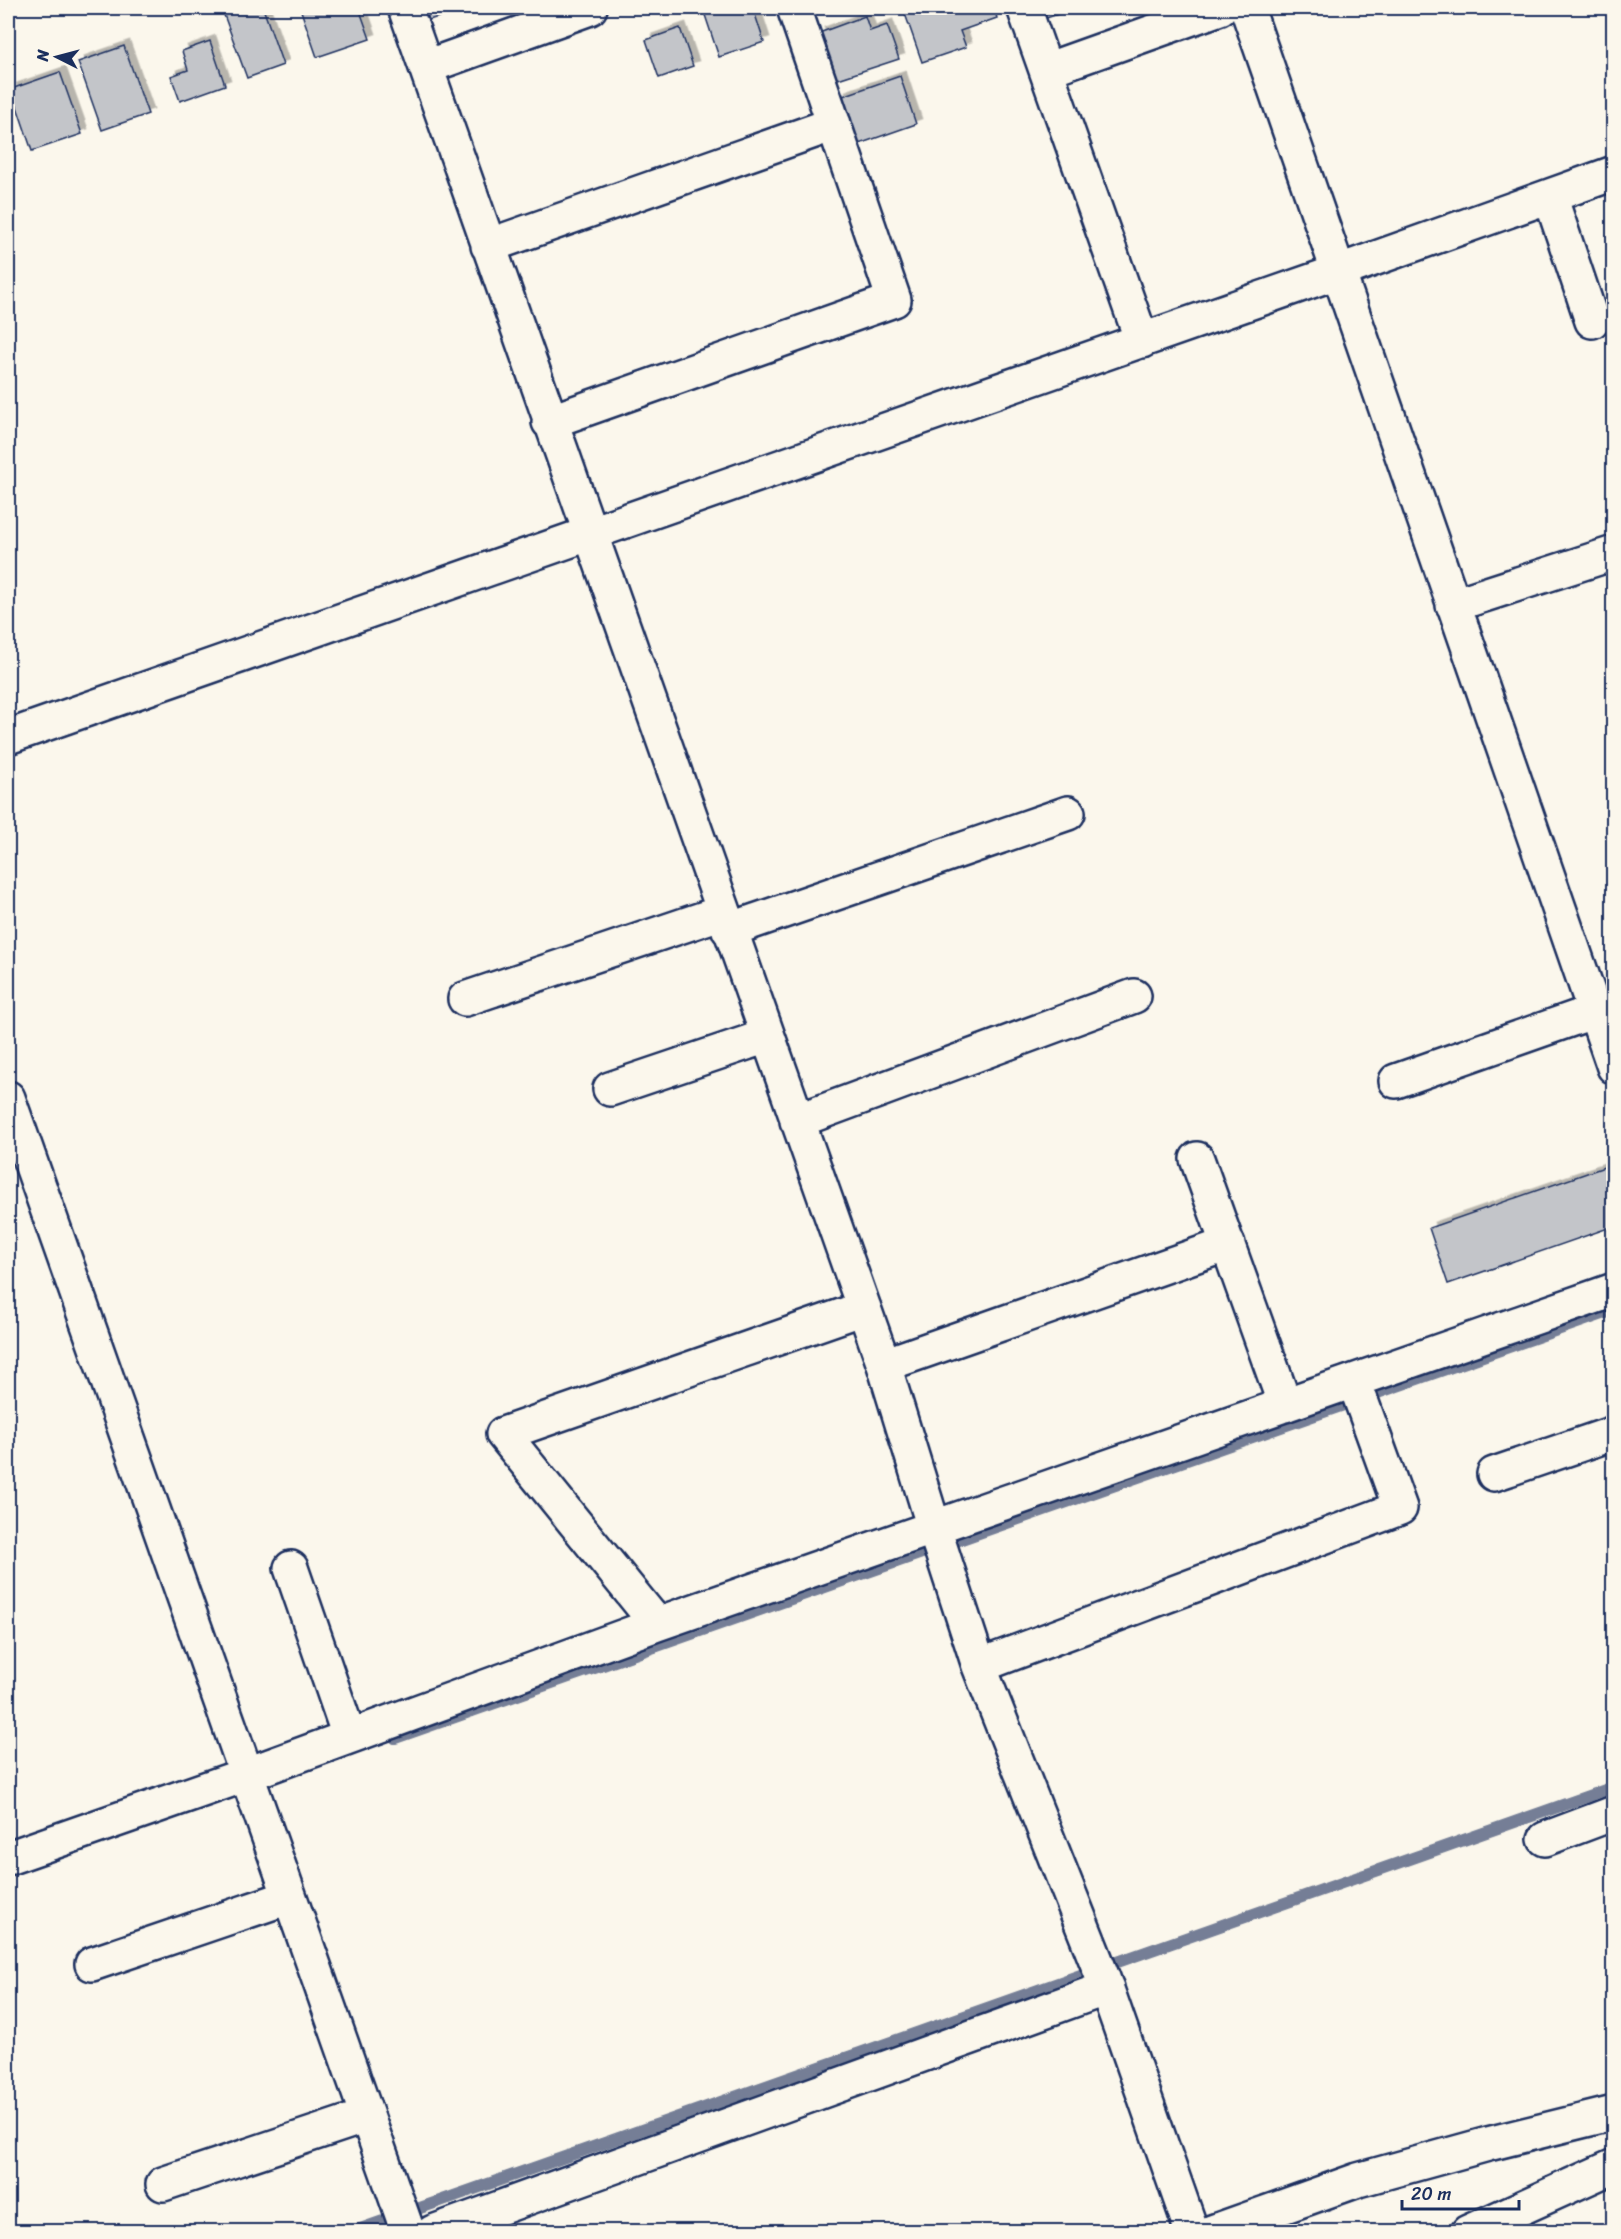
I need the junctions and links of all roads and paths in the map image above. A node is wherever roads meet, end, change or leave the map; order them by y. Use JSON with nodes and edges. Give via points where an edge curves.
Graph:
{"nodes":[{"id":1,"x":405,"y":8,"type":"edge"},
{"id":2,"x":590,"y":8,"type":"edge"},
{"id":3,"x":794,"y":8,"type":"edge"},
{"id":4,"x":1024,"y":8,"type":"edge"},
{"id":5,"x":1220,"y":8,"type":"edge"},
{"id":6,"x":1247,"y":8,"type":"edge"},
{"id":7,"x":426,"y":67,"type":"junction"},
{"id":8,"x":1046,"y":70,"type":"junction"},
{"id":9,"x":834,"y":124,"type":"junction"},
{"id":10,"x":1614,"y":173,"type":"edge"},
{"id":11,"x":1550,"y":196,"type":"junction"},
{"id":12,"x":488,"y":246,"type":"junction"},
{"id":13,"x":1337,"y":272,"type":"junction"},
{"id":14,"x":1592,"y":321,"type":"dead end"},
{"id":15,"x":1142,"y":341,"type":"junction"},
{"id":16,"x":549,"y":422,"type":"junction"},
{"id":17,"x":589,"y":534,"type":"junction"},
{"id":18,"x":1614,"y":553,"type":"edge"},
{"id":19,"x":1453,"y":605,"type":"junction"},
{"id":20,"x":8,"y":737,"type":"edge"},
{"id":21,"x":1068,"y":813,"type":"dead end"},
{"id":22,"x":726,"y":921,"type":"junction"},
{"id":23,"x":1134,"y":996,"type":"dead end"},
{"id":24,"x":465,"y":999,"type":"dead end"},
{"id":25,"x":1595,"y":1011,"type":"junction"},
{"id":26,"x":766,"y":1036,"type":"junction"},
{"id":27,"x":1614,"y":1067,"type":"edge"},
{"id":28,"x":1396,"y":1081,"type":"dead end"},
{"id":29,"x":610,"y":1089,"type":"dead end"},
{"id":30,"x":8,"y":1098,"type":"edge"},
{"id":31,"x":797,"y":1121,"type":"junction"},
{"id":32,"x":1197,"y":1159,"type":"dead end"},
{"id":33,"x":1228,"y":1244,"type":"junction"},
{"id":34,"x":1614,"y":1290,"type":"edge"},
{"id":35,"x":864,"y":1308,"type":"junction"},
{"id":36,"x":884,"y":1365,"type":"junction"},
{"id":37,"x":1359,"y":1394,"type":"junction"},
{"id":38,"x":1285,"y":1405,"type":"junction"},
{"id":39,"x":1614,"y":1432,"type":"edge"},
{"id":40,"x":1494,"y":1474,"type":"dead end"},
{"id":41,"x":938,"y":1542,"type":"junction"},
{"id":42,"x":291,"y":1568,"type":"dead end"},
{"id":43,"x":657,"y":1624,"type":"junction"},
{"id":44,"x":979,"y":1666,"type":"junction"},
{"id":45,"x":349,"y":1736,"type":"junction"},
{"id":46,"x":248,"y":1783,"type":"junction"},
{"id":47,"x":1614,"y":1813,"type":"edge"},
{"id":48,"x":1545,"y":1839,"type":"dead end"},
{"id":49,"x":8,"y":1858,"type":"edge"},
{"id":50,"x":289,"y":1897,"type":"junction"},
{"id":51,"x":92,"y":1964,"type":"dead end"},
{"id":52,"x":1102,"y":1975,"type":"junction"},
{"id":53,"x":1614,"y":2113,"type":"edge"},
{"id":54,"x":366,"y":2116,"type":"junction"},
{"id":55,"x":1614,"y":2166,"type":"edge"},
{"id":56,"x":163,"y":2184,"type":"dead end"},
{"id":57,"x":411,"y":2222,"type":"edge"},
{"id":58,"x":1192,"y":2232,"type":"edge"},
{"id":59,"x":1212,"y":2232,"type":"edge"},
{"id":60,"x":1468,"y":2232,"type":"edge"}],
"edges":[{"from":1,"to":7,"type":"street"},
{"from":2,"to":7,"type":"street"},
{"from":3,"to":9,"type":"street"},
{"from":4,"to":8,"type":"street"},
{"from":5,"to":8,"type":"street"},
{"from":6,"to":13,"type":"street"},
{"from":7,"to":12,"type":"street"},
{"from":8,"to":15,"type":"street"},
{"from":9,"to":12,"type":"street"},
{"from":9,"to":16,"type":"street","via":[[894,300]]},
{"from":10,"to":11,"type":"street"},
{"from":11,"to":13,"type":"street"},
{"from":11,"to":14,"type":"street"},
{"from":12,"to":16,"type":"street"},
{"from":13,"to":15,"type":"street"},
{"from":13,"to":19,"type":"street"},
{"from":15,"to":17,"type":"street"},
{"from":16,"to":17,"type":"street"},
{"from":17,"to":20,"type":"street"},
{"from":17,"to":22,"type":"street"},
{"from":18,"to":19,"type":"street"},
{"from":19,"to":25,"type":"street"},
{"from":21,"to":22,"type":"street"},
{"from":22,"to":24,"type":"street"},
{"from":22,"to":26,"type":"street"},
{"from":23,"to":31,"type":"street"},
{"from":25,"to":27,"type":"street"},
{"from":25,"to":28,"type":"street"},
{"from":26,"to":29,"type":"street"},
{"from":26,"to":31,"type":"street"},
{"from":30,"to":46,"type":"street"},
{"from":31,"to":35,"type":"street"},
{"from":32,"to":33,"type":"street"},
{"from":33,"to":36,"type":"street"},
{"from":33,"to":38,"type":"street"},
{"from":34,"to":37,"type":"street"},
{"from":35,"to":36,"type":"street"},
{"from":35,"to":43,"type":"street","via":[[503,1434]]},
{"from":36,"to":41,"type":"street"},
{"from":37,"to":38,"type":"street"},
{"from":37,"to":44,"type":"street","via":[[1400,1508]]},
{"from":38,"to":41,"type":"street"},
{"from":39,"to":40,"type":"street"},
{"from":41,"to":43,"type":"street"},
{"from":41,"to":44,"type":"street"},
{"from":42,"to":45,"type":"street"},
{"from":43,"to":45,"type":"street"},
{"from":44,"to":52,"type":"street"},
{"from":45,"to":46,"type":"street"},
{"from":46,"to":49,"type":"street"},
{"from":46,"to":50,"type":"street"},
{"from":47,"to":48,"type":"street"},
{"from":50,"to":51,"type":"street"},
{"from":50,"to":54,"type":"street"},
{"from":52,"to":57,"type":"street"},
{"from":52,"to":58,"type":"street"},
{"from":53,"to":59,"type":"street","via":[[1358,2180]]},
{"from":54,"to":56,"type":"street"},
{"from":54,"to":57,"type":"street"},
{"from":55,"to":60,"type":"street"}]}
